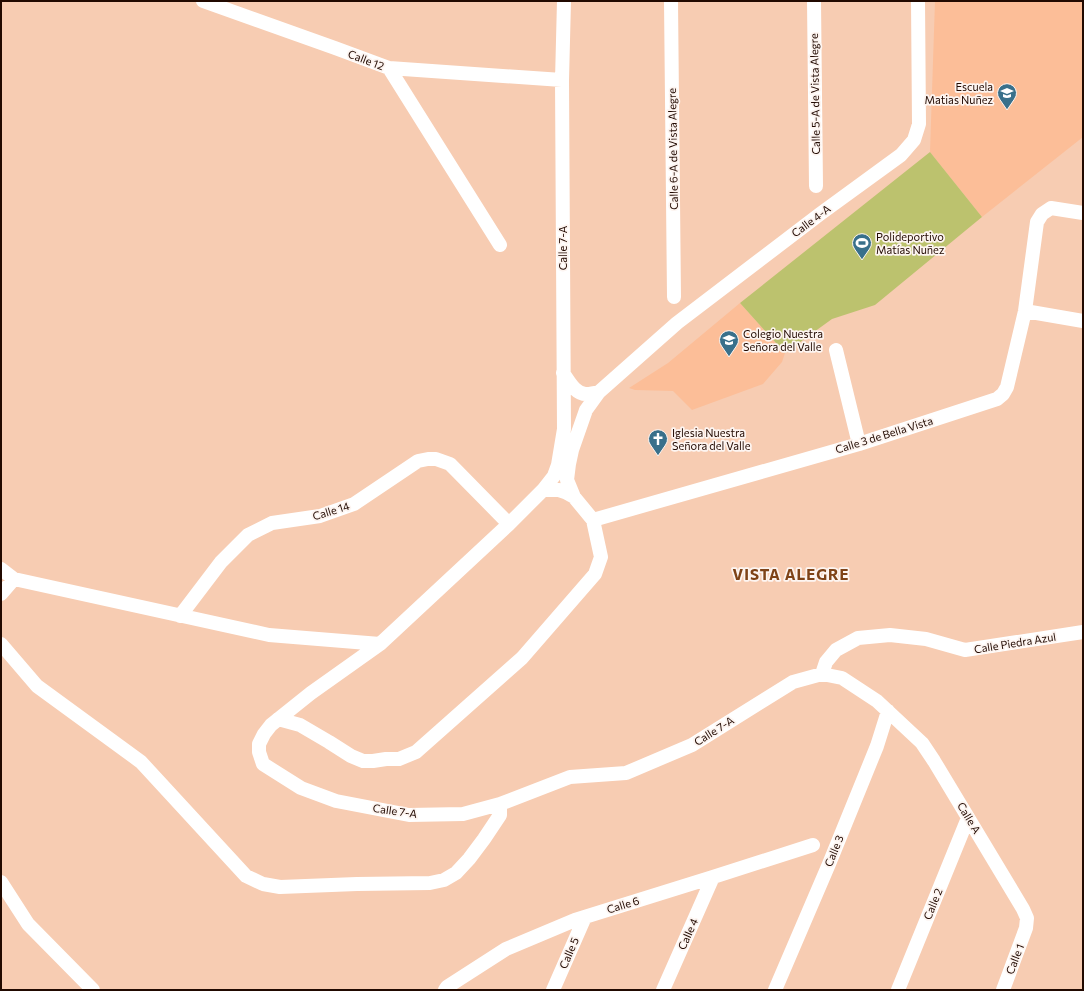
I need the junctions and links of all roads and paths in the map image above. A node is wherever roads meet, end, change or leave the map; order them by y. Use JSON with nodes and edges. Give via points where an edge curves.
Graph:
{"nodes":[{"id":1,"x":203,"y":1,"type":"edge"},
{"id":2,"x":564,"y":1,"type":"edge"},
{"id":3,"x":671,"y":1,"type":"edge"},
{"id":4,"x":814,"y":1,"type":"edge"},
{"id":5,"x":918,"y":1,"type":"edge"},
{"id":6,"x":389,"y":68,"type":"junction"},
{"id":7,"x":562,"y":80,"type":"junction"},
{"id":8,"x":816,"y":186,"type":"dead end"},
{"id":9,"x":1083,"y":213,"type":"edge"},
{"id":10,"x":500,"y":245,"type":"dead end"},
{"id":11,"x":674,"y":297,"type":"dead end"},
{"id":12,"x":1025,"y":311,"type":"junction"},
{"id":13,"x":1083,"y":321,"type":"edge"},
{"id":14,"x":836,"y":350,"type":"dead end"},
{"id":15,"x":563,"y":373,"type":"junction"},
{"id":16,"x":599,"y":392,"type":"junction"},
{"id":17,"x":859,"y":444,"type":"junction"},
{"id":18,"x":544,"y":490,"type":"junction"},
{"id":19,"x":574,"y":496,"type":"junction"},
{"id":20,"x":593,"y":520,"type":"junction"},
{"id":21,"x":509,"y":524,"type":"junction"},
{"id":22,"x":1,"y":569,"type":"edge"},
{"id":23,"x":14,"y":579,"type":"junction"},
{"id":24,"x":1,"y":594,"type":"edge"},
{"id":25,"x":180,"y":616,"type":"junction"},
{"id":26,"x":1083,"y":632,"type":"edge"},
{"id":27,"x":1,"y":644,"type":"edge"},
{"id":28,"x":380,"y":644,"type":"junction"},
{"id":29,"x":822,"y":674,"type":"junction"},
{"id":30,"x":892,"y":714,"type":"junction"},
{"id":31,"x":278,"y":719,"type":"junction"},
{"id":32,"x":500,"y":804,"type":"junction"},
{"id":33,"x":968,"y":818,"type":"junction"},
{"id":34,"x":813,"y":845,"type":"dead end"},
{"id":35,"x":832,"y":865,"type":"junction"},
{"id":36,"x":713,"y":877,"type":"junction"},
{"id":37,"x":1,"y":882,"type":"edge"},
{"id":38,"x":585,"y":917,"type":"junction"},
{"id":39,"x":1026,"y":928,"type":"joint"},
{"id":40,"x":93,"y":990,"type":"edge"},
{"id":41,"x":445,"y":990,"type":"edge"},
{"id":42,"x":553,"y":990,"type":"edge"},
{"id":43,"x":663,"y":990,"type":"edge"},
{"id":44,"x":775,"y":990,"type":"edge"},
{"id":45,"x":783,"y":990,"type":"edge"},
{"id":46,"x":898,"y":990,"type":"edge"},
{"id":47,"x":1003,"y":990,"type":"edge"}],
"edges":[{"from":1,"to":6,"type":"street","name":"Calle 12"},
{"from":2,"to":7,"type":"street","name":"Calle 7-A"},
{"from":3,"to":11,"type":"street","name":"Calle 6-A de Vista Alegre"},
{"from":4,"to":8,"type":"street","name":"Calle 5-A de Vista Alegre"},
{"from":5,"to":16,"type":"street","name":"Calle 4-A","via":[[919,124],[914,140],[901,155],[676,323]]},
{"from":6,"to":7,"type":"street","name":"Calle 12"},
{"from":6,"to":10,"type":"street"},
{"from":7,"to":15,"type":"street","name":"Calle 7-A"},
{"from":9,"to":12,"type":"street","name":"Calle 3 de Bella Vista","via":[[1052,208],[1042,214],[1037,222]]},
{"from":12,"to":13,"type":"street"},
{"from":12,"to":17,"type":"street","name":"Calle 3 de Bella Vista","via":[[1007,387],[998,399]]},
{"from":14,"to":17,"type":"street"},
{"from":15,"to":16,"type":"street","via":[[578,392]]},
{"from":15,"to":18,"type":"street","name":"Calle 7-A","via":[[564,429],[558,465]]},
{"from":16,"to":19,"type":"street","via":[[586,410],[572,450],[567,480]]},
{"from":17,"to":20,"type":"street","name":"Calle 3 de Bella Vista"},
{"from":18,"to":19,"type":"street","via":[[559,490]]},
{"from":18,"to":21,"type":"street","name":"Calle 7-A"},
{"from":19,"to":20,"type":"street"},
{"from":20,"to":31,"type":"street","via":[[601,557],[595,574],[522,658],[416,752],[399,759],[363,761],[300,725]]},
{"from":21,"to":25,"type":"street","name":"Calle 14","via":[[450,464],[436,459],[418,461],[354,504],[320,516],[272,523],[248,536],[221,562]]},
{"from":21,"to":28,"type":"street","name":"Calle 7-A"},
{"from":22,"to":23,"type":"street"},
{"from":23,"to":24,"type":"street"},
{"from":23,"to":25,"type":"street"},
{"from":25,"to":28,"type":"street","via":[[269,635]]},
{"from":26,"to":29,"type":"street","name":"Calle Piedra Azul","via":[[965,650],[926,639],[890,635],[858,638],[836,650],[826,662]]},
{"from":27,"to":32,"type":"street","via":[[37,686],[141,762],[246,876],[263,884],[280,887],[430,883],[444,880],[456,873],[484,839],[500,815]]},
{"from":28,"to":31,"type":"street","name":"Calle 7-A"},
{"from":29,"to":30,"type":"street","name":"Calle 7-A","via":[[842,678]]},
{"from":29,"to":32,"type":"street","name":"Calle 7-A","via":[[794,682],[692,746],[626,773],[570,777]]},
{"from":30,"to":33,"type":"street","name":"Calle A","via":[[922,743]]},
{"from":30,"to":35,"type":"street","name":"Calle 3","via":[[886,748]]},
{"from":31,"to":32,"type":"street","name":"Calle 7-A","via":[[259,744],[261,760],[263,764],[301,788],[336,801],[409,815],[463,814]]},
{"from":33,"to":39,"type":"street","name":"Calle A","via":[[1023,909],[1027,918]]},
{"from":33,"to":46,"type":"street","name":"Calle 2"},
{"from":34,"to":36,"type":"street","name":"Calle 6"},
{"from":35,"to":44,"type":"street","name":"Calle 3"},
{"from":35,"to":45,"type":"street","name":"Calle 3"},
{"from":36,"to":38,"type":"street","name":"Calle 6"},
{"from":36,"to":43,"type":"street","name":"Calle 4"},
{"from":37,"to":40,"type":"street","via":[[28,924]]},
{"from":38,"to":41,"type":"street","name":"Calle 6","via":[[506,949]]},
{"from":38,"to":42,"type":"street","name":"Calle 5"},
{"from":39,"to":47,"type":"street","name":"Calle 1"}]}
